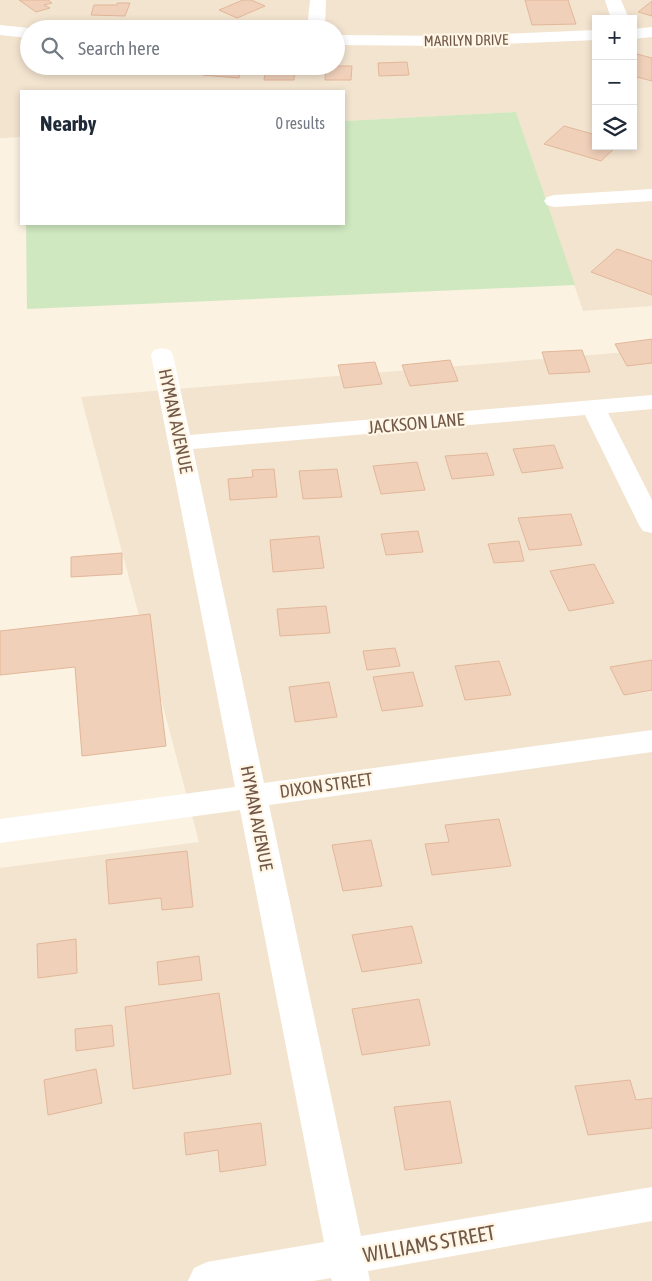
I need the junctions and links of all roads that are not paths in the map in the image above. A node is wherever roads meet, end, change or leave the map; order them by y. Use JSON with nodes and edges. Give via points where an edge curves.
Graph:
{"nodes":[{"id":1,"x":318,"y":0,"type":"edge"},
{"id":2,"x":613,"y":0,"type":"edge"},
{"id":3,"x":619,"y":15,"type":"edge"},
{"id":4,"x":317,"y":20,"type":"edge"},
{"id":5,"x":0,"y":30,"type":"edge"},
{"id":6,"x":20,"y":32,"type":"edge"},
{"id":7,"x":652,"y":32,"type":"edge"},
{"id":8,"x":637,"y":34,"type":"edge"},
{"id":9,"x":592,"y":35,"type":"edge"},
{"id":10,"x":345,"y":40,"type":"edge"},
{"id":11,"x":652,"y":195,"type":"edge"},
{"id":12,"x":554,"y":201,"type":"dead end"},
{"id":13,"x":162,"y":355,"type":"dead end"},
{"id":14,"x":652,"y":402,"type":"edge"},
{"id":15,"x":593,"y":407,"type":"junction"},
{"id":16,"x":181,"y":443,"type":"junction"},
{"id":17,"x":652,"y":524,"type":"edge"},
{"id":18,"x":652,"y":741,"type":"edge"},
{"id":19,"x":253,"y":795,"type":"junction"},
{"id":20,"x":0,"y":831,"type":"edge"},
{"id":21,"x":652,"y":1204,"type":"edge"},
{"id":22,"x":349,"y":1269,"type":"edge"},
{"id":23,"x":207,"y":1281,"type":"edge"}],
"edges":[{"from":1,"to":4,"type":"street"},
{"from":2,"to":3,"type":"street"},
{"from":5,"to":6,"type":"street"},
{"from":7,"to":8,"type":"street"},
{"from":9,"to":10,"type":"street","name":"MARILYN DRIVE","via":[[451,41]]},
{"from":11,"to":12,"type":"street"},
{"from":13,"to":16,"type":"street","name":"HYMAN AVENUE"},
{"from":14,"to":15,"type":"street","name":"JACKSON LANE"},
{"from":15,"to":16,"type":"street","name":"JACKSON LANE"},
{"from":15,"to":17,"type":"street"},
{"from":16,"to":19,"type":"street","name":"HYMAN AVENUE"},
{"from":18,"to":19,"type":"street","name":"DIXON STREET"},
{"from":19,"to":20,"type":"street","name":"DIXON STREET"},
{"from":19,"to":22,"type":"street","name":"HYMAN AVENUE"},
{"from":21,"to":22,"type":"street","name":"WILLIAMS STREET"},
{"from":22,"to":23,"type":"street","name":"WILLIAMS STREET"}]}
